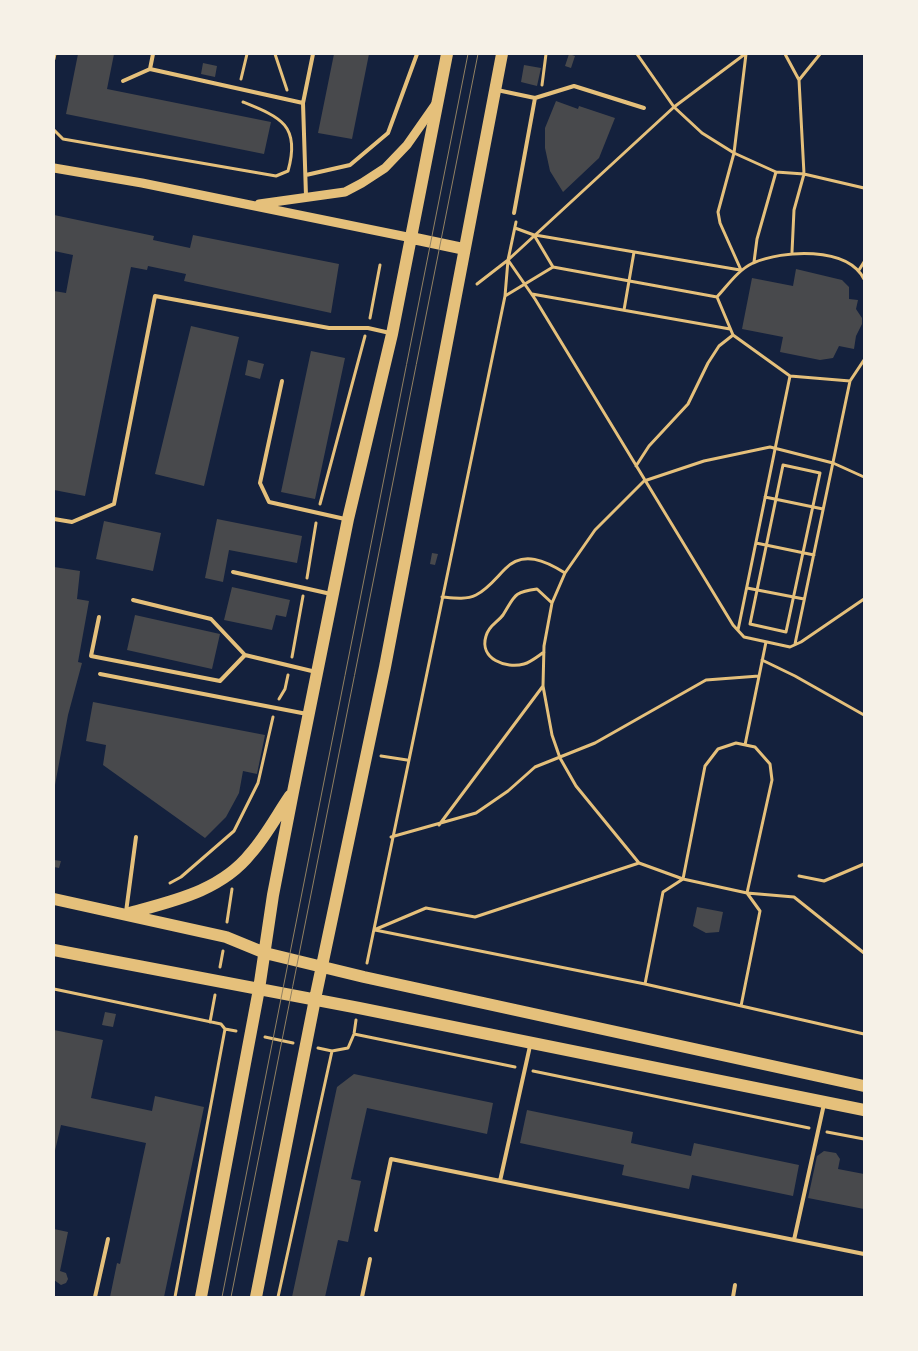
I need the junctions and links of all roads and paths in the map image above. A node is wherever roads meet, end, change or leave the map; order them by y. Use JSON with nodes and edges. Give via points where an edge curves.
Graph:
{"nodes":[{"id":1,"x":55,"y":54,"type":"edge"},
{"id":2,"x":153,"y":54,"type":"edge"},
{"id":3,"x":275,"y":54,"type":"edge"},
{"id":4,"x":313,"y":54,"type":"edge"},
{"id":5,"x":417,"y":54,"type":"edge"},
{"id":6,"x":447,"y":54,"type":"edge"},
{"id":7,"x":502,"y":54,"type":"edge"},
{"id":8,"x":546,"y":54,"type":"edge"},
{"id":9,"x":637,"y":54,"type":"edge"},
{"id":10,"x":746,"y":54,"type":"edge"},
{"id":11,"x":785,"y":54,"type":"edge"},
{"id":12,"x":820,"y":54,"type":"edge"},
{"id":13,"x":54,"y":59,"type":"edge"},
{"id":14,"x":150,"y":69,"type":"junction"},
{"id":15,"x":799,"y":80,"type":"junction"},
{"id":16,"x":123,"y":81,"type":"dead end"},
{"id":17,"x":495,"y":89,"type":"junction"},
{"id":18,"x":541,"y":95,"type":"junction"},
{"id":19,"x":535,"y":98,"type":"junction"},
{"id":20,"x":236,"y":99,"type":"dead end"},
{"id":21,"x":290,"y":100,"type":"junction"},
{"id":22,"x":437,"y":102,"type":"junction"},
{"id":23,"x":303,"y":103,"type":"junction"},
{"id":24,"x":674,"y":107,"type":"junction"},
{"id":25,"x":644,"y":108,"type":"dead end"},
{"id":26,"x":54,"y":130,"type":"edge"},
{"id":27,"x":734,"y":153,"type":"junction"},
{"id":28,"x":54,"y":168,"type":"edge"},
{"id":29,"x":776,"y":172,"type":"junction"},
{"id":30,"x":804,"y":174,"type":"junction"},
{"id":31,"x":306,"y":176,"type":"junction"},
{"id":32,"x":864,"y":188,"type":"edge"},
{"id":33,"x":306,"y":197,"type":"junction"},
{"id":34,"x":253,"y":205,"type":"junction"},
{"id":35,"x":516,"y":216,"type":"joint"},
{"id":36,"x":515,"y":228,"type":"junction"},
{"id":37,"x":534,"y":235,"type":"junction"},
{"id":38,"x":412,"y":238,"type":"junction"},
{"id":39,"x":464,"y":249,"type":"junction"},
{"id":40,"x":634,"y":252,"type":"junction"},
{"id":41,"x":792,"y":252,"type":"junction"},
{"id":42,"x":508,"y":260,"type":"junction"},
{"id":43,"x":754,"y":262,"type":"junction"},
{"id":44,"x":864,"y":262,"type":"edge"},
{"id":45,"x":553,"y":267,"type":"junction"},
{"id":46,"x":741,"y":270,"type":"junction"},
{"id":47,"x":859,"y":270,"type":"junction"},
{"id":48,"x":864,"y":279,"type":"edge"},
{"id":49,"x":629,"y":281,"type":"junction"},
{"id":50,"x":477,"y":284,"type":"dead end"},
{"id":51,"x":525,"y":284,"type":"junction"},
{"id":52,"x":532,"y":294,"type":"junction"},
{"id":53,"x":505,"y":296,"type":"junction"},
{"id":54,"x":717,"y":297,"type":"junction"},
{"id":55,"x":624,"y":310,"type":"junction"},
{"id":56,"x":730,"y":329,"type":"junction"},
{"id":57,"x":392,"y":334,"type":"junction"},
{"id":58,"x":733,"y":335,"type":"junction"},
{"id":59,"x":864,"y":360,"type":"edge"},
{"id":60,"x":790,"y":376,"type":"junction"},
{"id":61,"x":850,"y":381,"type":"junction"},
{"id":62,"x":282,"y":382,"type":"dead end"},
{"id":63,"x":776,"y":448,"type":"junction"},
{"id":64,"x":833,"y":463,"type":"junction"},
{"id":65,"x":636,"y":466,"type":"junction"},
{"id":66,"x":864,"y":477,"type":"edge"},
{"id":67,"x":644,"y":481,"type":"junction"},
{"id":68,"x":766,"y":497,"type":"junction"},
{"id":69,"x":776,"y":500,"type":"junction"},
{"id":70,"x":812,"y":507,"type":"junction"},
{"id":71,"x":823,"y":509,"type":"junction"},
{"id":72,"x":54,"y":519,"type":"edge"},
{"id":73,"x":348,"y":519,"type":"junction"},
{"id":74,"x":756,"y":543,"type":"junction"},
{"id":75,"x":767,"y":545,"type":"junction"},
{"id":76,"x":803,"y":553,"type":"junction"},
{"id":77,"x":814,"y":555,"type":"junction"},
{"id":78,"x":233,"y":572,"type":"dead end"},
{"id":79,"x":564,"y":573,"type":"junction"},
{"id":80,"x":747,"y":588,"type":"junction"},
{"id":81,"x":758,"y":590,"type":"junction"},
{"id":82,"x":334,"y":594,"type":"junction"},
{"id":83,"x":442,"y":596,"type":"junction"},
{"id":84,"x":794,"y":597,"type":"junction"},
{"id":85,"x":804,"y":599,"type":"junction"},
{"id":86,"x":864,"y":599,"type":"edge"},
{"id":87,"x":133,"y":600,"type":"dead end"},
{"id":88,"x":552,"y":603,"type":"junction"},
{"id":89,"x":98,"y":617,"type":"dead end"},
{"id":90,"x":738,"y":631,"type":"junction"},
{"id":91,"x":766,"y":642,"type":"junction"},
{"id":92,"x":795,"y":644,"type":"junction"},
{"id":93,"x":544,"y":652,"type":"junction"},
{"id":94,"x":245,"y":655,"type":"junction"},
{"id":95,"x":762,"y":660,"type":"junction"},
{"id":96,"x":318,"y":672,"type":"junction"},
{"id":97,"x":100,"y":674,"type":"dead end"},
{"id":98,"x":759,"y":676,"type":"junction"},
{"id":99,"x":543,"y":686,"type":"junction"},
{"id":100,"x":309,"y":714,"type":"junction"},
{"id":101,"x":864,"y":715,"type":"edge"},
{"id":102,"x":745,"y":745,"type":"junction"},
{"id":103,"x":560,"y":758,"type":"junction"},
{"id":104,"x":293,"y":792,"type":"junction"},
{"id":105,"x":438,"y":825,"type":"junction"},
{"id":106,"x":136,"y":837,"type":"dead end"},
{"id":107,"x":391,"y":837,"type":"junction"},
{"id":108,"x":639,"y":863,"type":"junction"},
{"id":109,"x":864,"y":864,"type":"edge"},
{"id":110,"x":799,"y":876,"type":"dead end"},
{"id":111,"x":682,"y":879,"type":"junction"},
{"id":112,"x":232,"y":888,"type":"dead end"},
{"id":113,"x":747,"y":893,"type":"junction"},
{"id":114,"x":54,"y":899,"type":"edge"},
{"id":115,"x":126,"y":914,"type":"junction"},
{"id":116,"x":374,"y":930,"type":"junction"},
{"id":117,"x":226,"y":937,"type":"junction"},
{"id":118,"x":54,"y":950,"type":"edge"},
{"id":119,"x":266,"y":953,"type":"junction"},
{"id":120,"x":864,"y":953,"type":"edge"},
{"id":121,"x":368,"y":957,"type":"dead end"},
{"id":122,"x":322,"y":966,"type":"junction"},
{"id":123,"x":217,"y":982,"type":"junction"},
{"id":124,"x":645,"y":984,"type":"junction"},
{"id":125,"x":259,"y":989,"type":"junction"},
{"id":126,"x":54,"y":990,"type":"edge"},
{"id":127,"x":315,"y":1000,"type":"junction"},
{"id":128,"x":741,"y":1006,"type":"junction"},
{"id":129,"x":358,"y":1008,"type":"junction"},
{"id":130,"x":210,"y":1022,"type":"junction"},
{"id":131,"x":354,"y":1034,"type":"junction"},
{"id":132,"x":864,"y":1034,"type":"edge"},
{"id":133,"x":531,"y":1044,"type":"junction"},
{"id":134,"x":525,"y":1069,"type":"junction"},
{"id":135,"x":864,"y":1086,"type":"edge"},
{"id":136,"x":825,"y":1102,"type":"junction"},
{"id":137,"x":864,"y":1110,"type":"edge"},
{"id":138,"x":818,"y":1130,"type":"junction"},
{"id":139,"x":864,"y":1139,"type":"edge"},
{"id":140,"x":500,"y":1181,"type":"junction"},
{"id":141,"x":376,"y":1230,"type":"dead end"},
{"id":142,"x":108,"y":1239,"type":"dead end"},
{"id":143,"x":794,"y":1240,"type":"junction"},
{"id":144,"x":864,"y":1254,"type":"edge"},
{"id":145,"x":370,"y":1260,"type":"dead end"},
{"id":146,"x":735,"y":1285,"type":"dead end"},
{"id":147,"x":95,"y":1297,"type":"edge"},
{"id":148,"x":175,"y":1297,"type":"edge"},
{"id":149,"x":201,"y":1297,"type":"edge"},
{"id":150,"x":256,"y":1297,"type":"edge"},
{"id":151,"x":278,"y":1297,"type":"edge"},
{"id":152,"x":362,"y":1297,"type":"edge"},
{"id":153,"x":733,"y":1297,"type":"edge"}],
"edges":[{"from":1,"to":13,"type":"path"},
{"from":2,"to":14,"type":"lane"},
{"from":3,"to":21,"type":"path"},
{"from":4,"to":23,"type":"lane"},
{"from":5,"to":31,"type":"lane","via":[[388,133],[350,165]]},
{"from":6,"to":22,"type":"main road"},
{"from":7,"to":17,"type":"main road"},
{"from":8,"to":18,"type":"path"},
{"from":9,"to":24,"type":"path"},
{"from":10,"to":24,"type":"path"},
{"from":10,"to":27,"type":"path"},
{"from":11,"to":15,"type":"path"},
{"from":12,"to":15,"type":"path"},
{"from":14,"to":16,"type":"lane"},
{"from":14,"to":21,"type":"lane"},
{"from":15,"to":30,"type":"path"},
{"from":17,"to":19,"type":"lane"},
{"from":17,"to":39,"type":"main road"},
{"from":18,"to":19,"type":"lane"},
{"from":18,"to":25,"type":"lane","via":[[574,86]]},
{"from":19,"to":35,"type":"lane"},
{"from":20,"to":26,"type":"path","via":[[285,123],[292,157],[288,171],[276,176],[63,139]]},
{"from":21,"to":23,"type":"lane"},
{"from":22,"to":33,"type":"street","via":[[407,145],[385,168],[345,192]]},
{"from":22,"to":38,"type":"main road"},
{"from":23,"to":31,"type":"lane"},
{"from":24,"to":27,"type":"path","via":[[702,133]]},
{"from":24,"to":37,"type":"path"},
{"from":27,"to":29,"type":"path"},
{"from":27,"to":46,"type":"path","via":[[718,212]]},
{"from":28,"to":34,"type":"street"},
{"from":29,"to":30,"type":"path"},
{"from":29,"to":43,"type":"path","via":[[757,239]]},
{"from":30,"to":32,"type":"path"},
{"from":30,"to":41,"type":"path","via":[[794,210]]},
{"from":31,"to":33,"type":"lane"},
{"from":33,"to":34,"type":"street"},
{"from":34,"to":38,"type":"street"},
{"from":35,"to":36,"type":"path"},
{"from":36,"to":37,"type":"path"},
{"from":36,"to":42,"type":"path"},
{"from":37,"to":40,"type":"path"},
{"from":37,"to":42,"type":"path"},
{"from":37,"to":45,"type":"path"},
{"from":38,"to":39,"type":"main road"},
{"from":38,"to":57,"type":"main road"},
{"from":39,"to":122,"type":"main road","via":[[385,667]]},
{"from":40,"to":46,"type":"path"},
{"from":40,"to":49,"type":"path"},
{"from":41,"to":43,"type":"path"},
{"from":41,"to":47,"type":"path","via":[[826,254]]},
{"from":42,"to":50,"type":"path"},
{"from":42,"to":51,"type":"path"},
{"from":42,"to":53,"type":"path"},
{"from":43,"to":46,"type":"path"},
{"from":44,"to":47,"type":"path"},
{"from":45,"to":49,"type":"path"},
{"from":45,"to":51,"type":"path"},
{"from":46,"to":54,"type":"path"},
{"from":47,"to":48,"type":"path"},
{"from":49,"to":54,"type":"path"},
{"from":49,"to":55,"type":"path"},
{"from":51,"to":52,"type":"path"},
{"from":51,"to":53,"type":"path"},
{"from":52,"to":55,"type":"path"},
{"from":52,"to":65,"type":"path"},
{"from":53,"to":83,"type":"path"},
{"from":54,"to":56,"type":"path"},
{"from":55,"to":56,"type":"path"},
{"from":56,"to":58,"type":"path"},
{"from":57,"to":72,"type":"lane","via":[[368,328],[329,328],[155,296],[114,504],[72,522]]},
{"from":57,"to":73,"type":"main road"},
{"from":58,"to":60,"type":"path"},
{"from":58,"to":65,"type":"path","via":[[719,346],[688,404],[649,446]]},
{"from":59,"to":61,"type":"path"},
{"from":60,"to":61,"type":"path"},
{"from":60,"to":63,"type":"path"},
{"from":61,"to":64,"type":"path"},
{"from":62,"to":73,"type":"lane","via":[[260,483],[269,502]]},
{"from":63,"to":64,"type":"path"},
{"from":63,"to":67,"type":"path","via":[[704,461]]},
{"from":63,"to":68,"type":"path"},
{"from":64,"to":66,"type":"path"},
{"from":64,"to":71,"type":"path"},
{"from":65,"to":67,"type":"path"},
{"from":67,"to":79,"type":"path","via":[[595,530]]},
{"from":67,"to":90,"type":"path"},
{"from":68,"to":69,"type":"path"},
{"from":68,"to":74,"type":"path"},
{"from":69,"to":70,"type":"path"},
{"from":69,"to":70,"type":"path","via":[[783,465],[820,473]]},
{"from":69,"to":75,"type":"path"},
{"from":70,"to":71,"type":"path"},
{"from":70,"to":76,"type":"path"},
{"from":71,"to":77,"type":"path"},
{"from":73,"to":82,"type":"main road"},
{"from":74,"to":75,"type":"path"},
{"from":74,"to":80,"type":"path"},
{"from":75,"to":76,"type":"path"},
{"from":75,"to":81,"type":"path"},
{"from":76,"to":77,"type":"path"},
{"from":76,"to":84,"type":"path"},
{"from":77,"to":85,"type":"path"},
{"from":78,"to":82,"type":"lane"},
{"from":79,"to":83,"type":"path","via":[[548,562],[531,557],[507,566],[476,596],[460,599]]},
{"from":79,"to":88,"type":"path"},
{"from":80,"to":81,"type":"path"},
{"from":80,"to":90,"type":"path"},
{"from":81,"to":84,"type":"path"},
{"from":81,"to":84,"type":"path","via":[[750,624],[786,632]]},
{"from":82,"to":96,"type":"main road"},
{"from":83,"to":107,"type":"path"},
{"from":84,"to":85,"type":"path"},
{"from":85,"to":92,"type":"path"},
{"from":86,"to":92,"type":"path"},
{"from":87,"to":94,"type":"lane","via":[[211,619]]},
{"from":88,"to":93,"type":"path"},
{"from":88,"to":93,"type":"path","via":[[537,589],[520,591],[492,624],[485,644],[495,661],[504,665],[526,663]]},
{"from":89,"to":94,"type":"lane","via":[[91,656],[220,681]]},
{"from":90,"to":91,"type":"path","via":[[744,637]]},
{"from":91,"to":92,"type":"path","via":[[790,647]]},
{"from":91,"to":95,"type":"path"},
{"from":93,"to":99,"type":"path"},
{"from":94,"to":96,"type":"lane"},
{"from":95,"to":98,"type":"path"},
{"from":95,"to":101,"type":"path"},
{"from":96,"to":100,"type":"main road"},
{"from":97,"to":100,"type":"lane"},
{"from":98,"to":102,"type":"path"},
{"from":98,"to":103,"type":"path","via":[[706,680],[626,727]]},
{"from":99,"to":103,"type":"path","via":[[547,715]]},
{"from":99,"to":105,"type":"path"},
{"from":100,"to":104,"type":"main road"},
{"from":102,"to":111,"type":"path","via":[[736,743],[718,749],[705,766]]},
{"from":102,"to":113,"type":"path","via":[[755,747],[770,764],[772,780]]},
{"from":103,"to":105,"type":"path","via":[[535,767],[476,813]]},
{"from":103,"to":108,"type":"path","via":[[576,786]]},
{"from":104,"to":115,"type":"main road","via":[[251,854],[233,871],[176,901]]},
{"from":104,"to":119,"type":"main road","via":[[273,895]]},
{"from":105,"to":107,"type":"path"},
{"from":106,"to":115,"type":"lane"},
{"from":107,"to":116,"type":"path"},
{"from":108,"to":111,"type":"path"},
{"from":108,"to":116,"type":"path","via":[[475,917],[426,908]]},
{"from":109,"to":110,"type":"path","via":[[824,881]]},
{"from":111,"to":113,"type":"path"},
{"from":111,"to":124,"type":"path","via":[[663,892]]},
{"from":112,"to":117,"type":"path"},
{"from":113,"to":120,"type":"path","via":[[794,897]]},
{"from":113,"to":128,"type":"path","via":[[760,911]]},
{"from":114,"to":115,"type":"main road"},
{"from":115,"to":117,"type":"main road"},
{"from":116,"to":121,"type":"path"},
{"from":116,"to":124,"type":"path"},
{"from":117,"to":119,"type":"main road"},
{"from":117,"to":123,"type":"path"},
{"from":118,"to":123,"type":"main road"},
{"from":119,"to":122,"type":"main road"},
{"from":119,"to":125,"type":"main road"},
{"from":122,"to":127,"type":"main road"},
{"from":122,"to":135,"type":"main road"},
{"from":123,"to":125,"type":"main road"},
{"from":123,"to":130,"type":"path"},
{"from":124,"to":128,"type":"path"},
{"from":125,"to":127,"type":"main road"},
{"from":125,"to":149,"type":"main road"},
{"from":126,"to":130,"type":"path"},
{"from":127,"to":129,"type":"main road"},
{"from":127,"to":150,"type":"main road"},
{"from":128,"to":132,"type":"path"},
{"from":129,"to":131,"type":"path"},
{"from":129,"to":133,"type":"main road"},
{"from":130,"to":148,"type":"path","via":[[221,1024],[225,1029]]},
{"from":131,"to":134,"type":"path"},
{"from":131,"to":151,"type":"path","via":[[348,1048],[332,1051]]},
{"from":133,"to":134,"type":"lane"},
{"from":133,"to":136,"type":"main road"},
{"from":134,"to":138,"type":"path"},
{"from":134,"to":140,"type":"lane"},
{"from":136,"to":137,"type":"main road"},
{"from":136,"to":138,"type":"lane"},
{"from":138,"to":139,"type":"path"},
{"from":138,"to":143,"type":"lane"},
{"from":140,"to":141,"type":"lane","via":[[391,1159]]},
{"from":140,"to":143,"type":"lane"},
{"from":142,"to":147,"type":"lane"},
{"from":143,"to":144,"type":"lane"},
{"from":145,"to":152,"type":"lane"},
{"from":146,"to":153,"type":"lane"}]}
